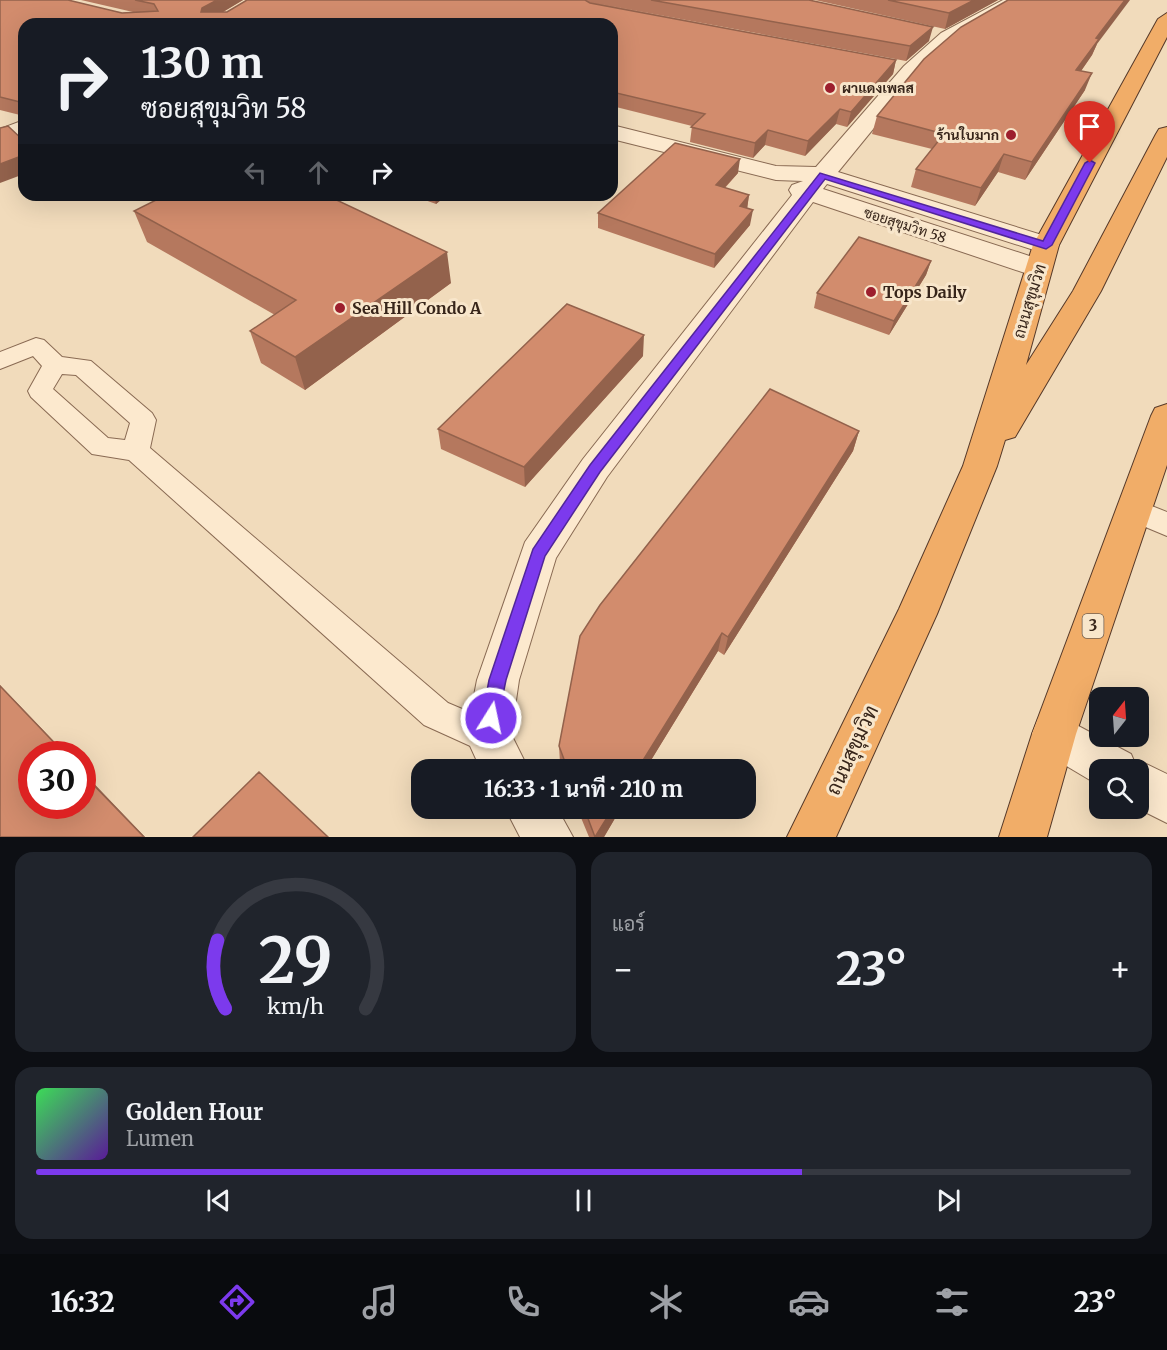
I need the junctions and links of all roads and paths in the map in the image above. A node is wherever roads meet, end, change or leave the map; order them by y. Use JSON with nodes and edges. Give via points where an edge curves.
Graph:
{"nodes":[{"id":1,"x":1016,"y":0,"type":"edge"},
{"id":2,"x":1167,"y":19,"type":"edge"},
{"id":3,"x":926,"y":32,"type":"edge"},
{"id":4,"x":948,"y":36,"type":"junction"},
{"id":5,"x":889,"y":66,"type":"edge"},
{"id":6,"x":911,"y":70,"type":"junction"},
{"id":7,"x":18,"y":130,"type":"edge"},
{"id":8,"x":618,"y":134,"type":"edge"},
{"id":9,"x":1167,"y":134,"type":"edge"},
{"id":10,"x":0,"y":138,"type":"edge"},
{"id":11,"x":815,"y":184,"type":"junction"},
{"id":12,"x":1042,"y":257,"type":"junction"},
{"id":13,"x":0,"y":362,"type":"edge"},
{"id":14,"x":55,"y":365,"type":"junction"},
{"id":15,"x":1167,"y":416,"type":"edge"},
{"id":16,"x":136,"y":451,"type":"junction"},
{"id":17,"x":980,"y":466,"type":"junction"},
{"id":18,"x":1150,"y":518,"type":"edge"},
{"id":19,"x":1054,"y":734,"type":"junction"},
{"id":20,"x":488,"y":737,"type":"junction"},
{"id":21,"x":500,"y":759,"type":"edge"},
{"id":22,"x":1096,"y":759,"type":"edge"},
{"id":23,"x":1149,"y":789,"type":"edge"},
{"id":24,"x":1167,"y":800,"type":"edge"},
{"id":25,"x":536,"y":819,"type":"edge"},
{"id":26,"x":549,"y":837,"type":"edge"},
{"id":27,"x":811,"y":837,"type":"edge"},
{"id":28,"x":1023,"y":837,"type":"edge"}],
"edges":[{"from":1,"to":4,"type":"street"},
{"from":2,"to":12,"type":"highway","name":"ถนนสุขุมวิท"},
{"from":3,"to":4,"type":"street"},
{"from":4,"to":6,"type":"street"},
{"from":5,"to":6,"type":"street"},
{"from":6,"to":11,"type":"street"},
{"from":7,"to":10,"type":"street"},
{"from":8,"to":11,"type":"street","name":"ซอยสุขุมวิท 58"},
{"from":9,"to":17,"type":"highway","name":"ถนนสุขุมวิท","via":[[1086,291]]},
{"from":11,"to":12,"type":"street","name":"ซอยสุขุมวิท 58"},
{"from":11,"to":20,"type":"street","via":[[595,468],[538,554],[498,680]]},
{"from":12,"to":17,"type":"highway","name":"ถนนสุขุมวิท"},
{"from":13,"to":14,"type":"lane","via":[[36,346]]},
{"from":14,"to":16,"type":"lane","via":[[82,367],[143,420]]},
{"from":14,"to":16,"type":"lane","via":[[40,391],[101,447]]},
{"from":15,"to":18,"type":"highway","number":"3"},
{"from":16,"to":20,"type":"lane","via":[[436,714]]},
{"from":17,"to":27,"type":"highway","name":"ถนนสุขุมวิท","via":[[916,614]]},
{"from":18,"to":19,"type":"highway","number":"3"},
{"from":19,"to":22,"type":"street"},
{"from":19,"to":28,"type":"highway","number":"3"},
{"from":20,"to":21,"type":"street"},
{"from":23,"to":24,"type":"street"},
{"from":25,"to":26,"type":"street"}]}
